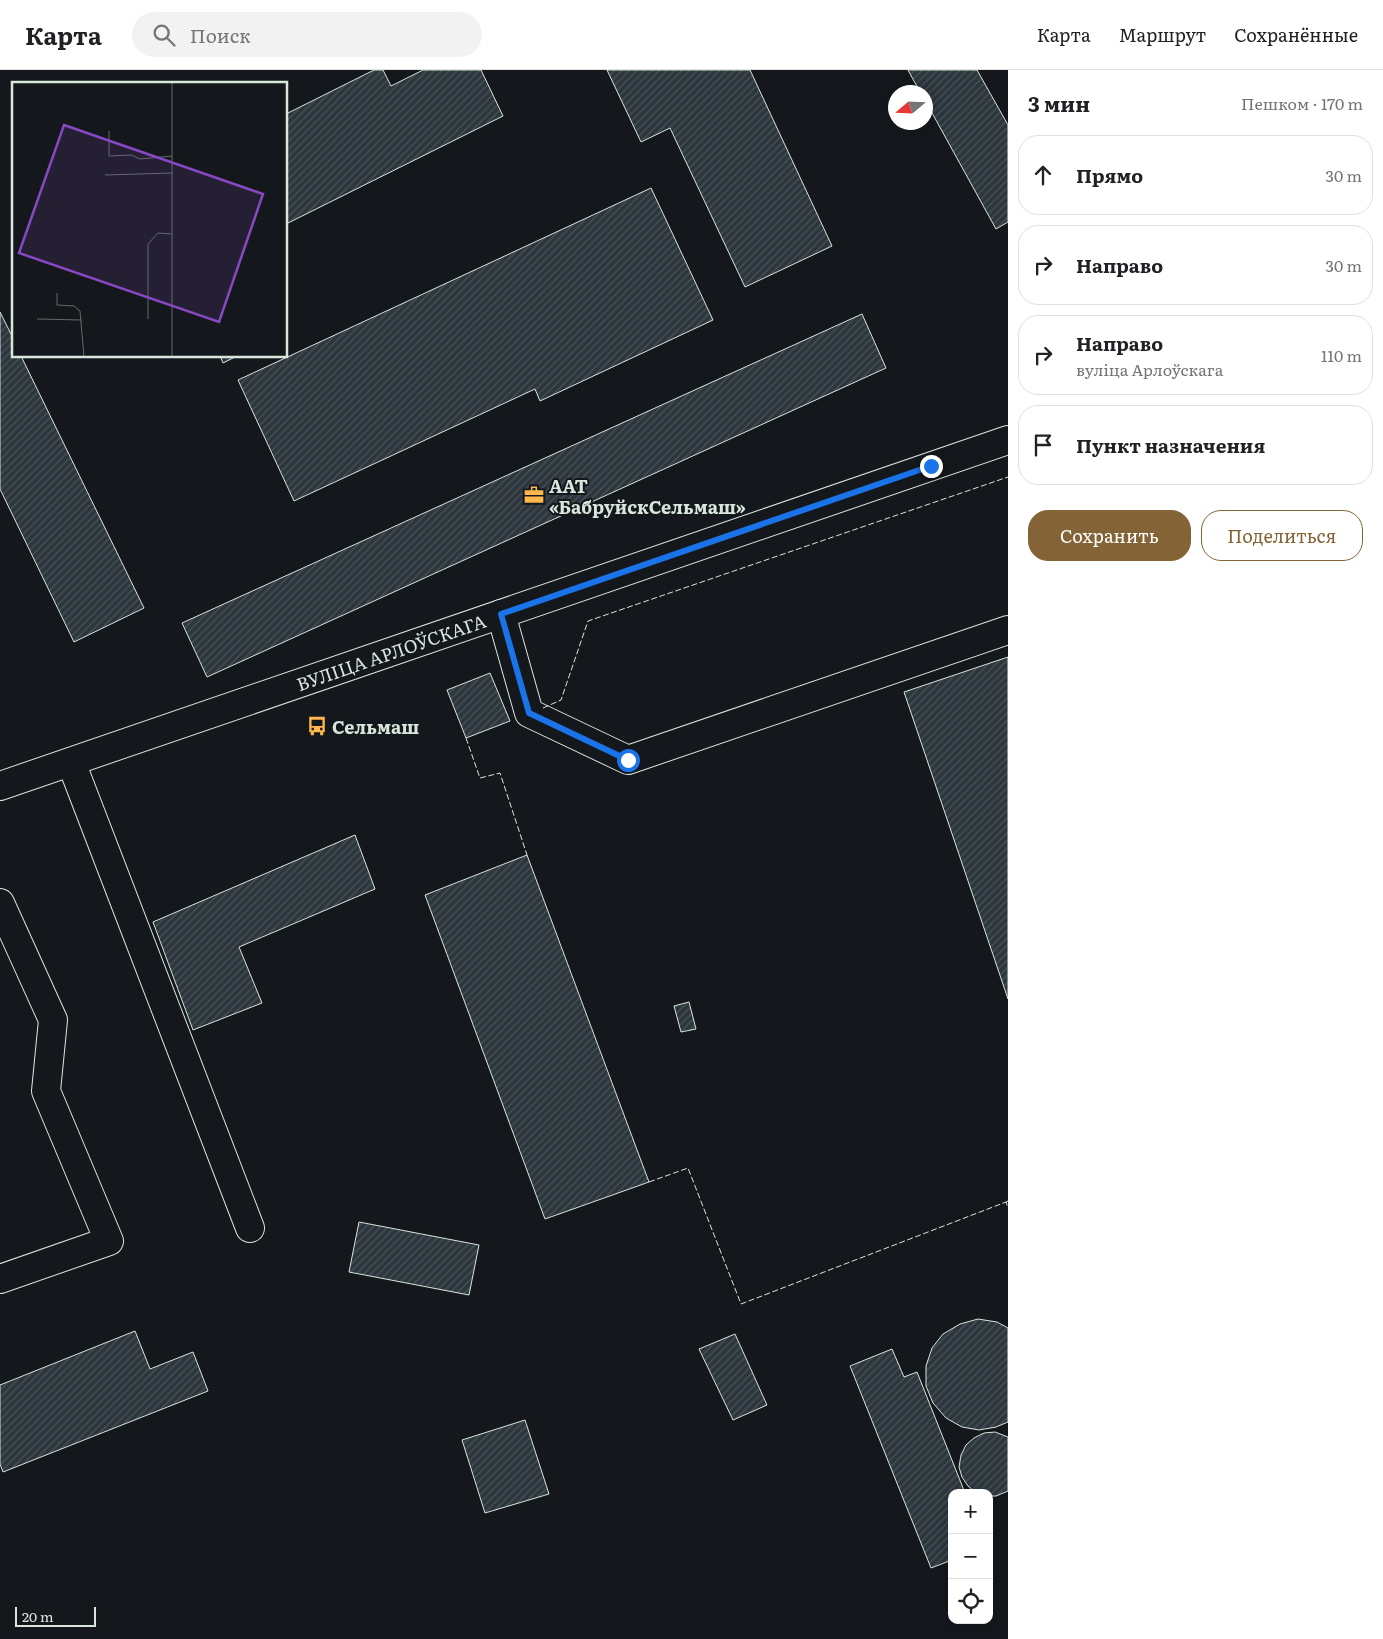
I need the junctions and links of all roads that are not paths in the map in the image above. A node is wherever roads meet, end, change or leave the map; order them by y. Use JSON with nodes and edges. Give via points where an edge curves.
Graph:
{"nodes":[{"id":1,"x":1008,"y":440,"type":"edge"},
{"id":2,"x":501,"y":614,"type":"junction"},
{"id":3,"x":1008,"y":630,"type":"edge"},
{"id":4,"x":70,"y":762,"type":"junction"},
{"id":5,"x":0,"y":786,"type":"edge"},
{"id":6,"x":0,"y":903,"type":"edge"},
{"id":7,"x":250,"y":1228,"type":"dead end"},
{"id":8,"x":0,"y":1279,"type":"edge"}],
"edges":[{"from":1,"to":2,"type":"street","name":"ВУЛІЦА АРЛОЎСКАГА"},
{"from":2,"to":3,"type":"street","via":[[529,713],[628,760]]},
{"from":2,"to":4,"type":"street","name":"ВУЛІЦА АРЛОЎСКАГА"},
{"from":4,"to":5,"type":"street","name":"ВУЛІЦА АРЛОЎСКАГА"},
{"from":4,"to":7,"type":"street"},
{"from":6,"to":8,"type":"street","via":[[53,1020],[46,1091],[109,1241]]}]}
